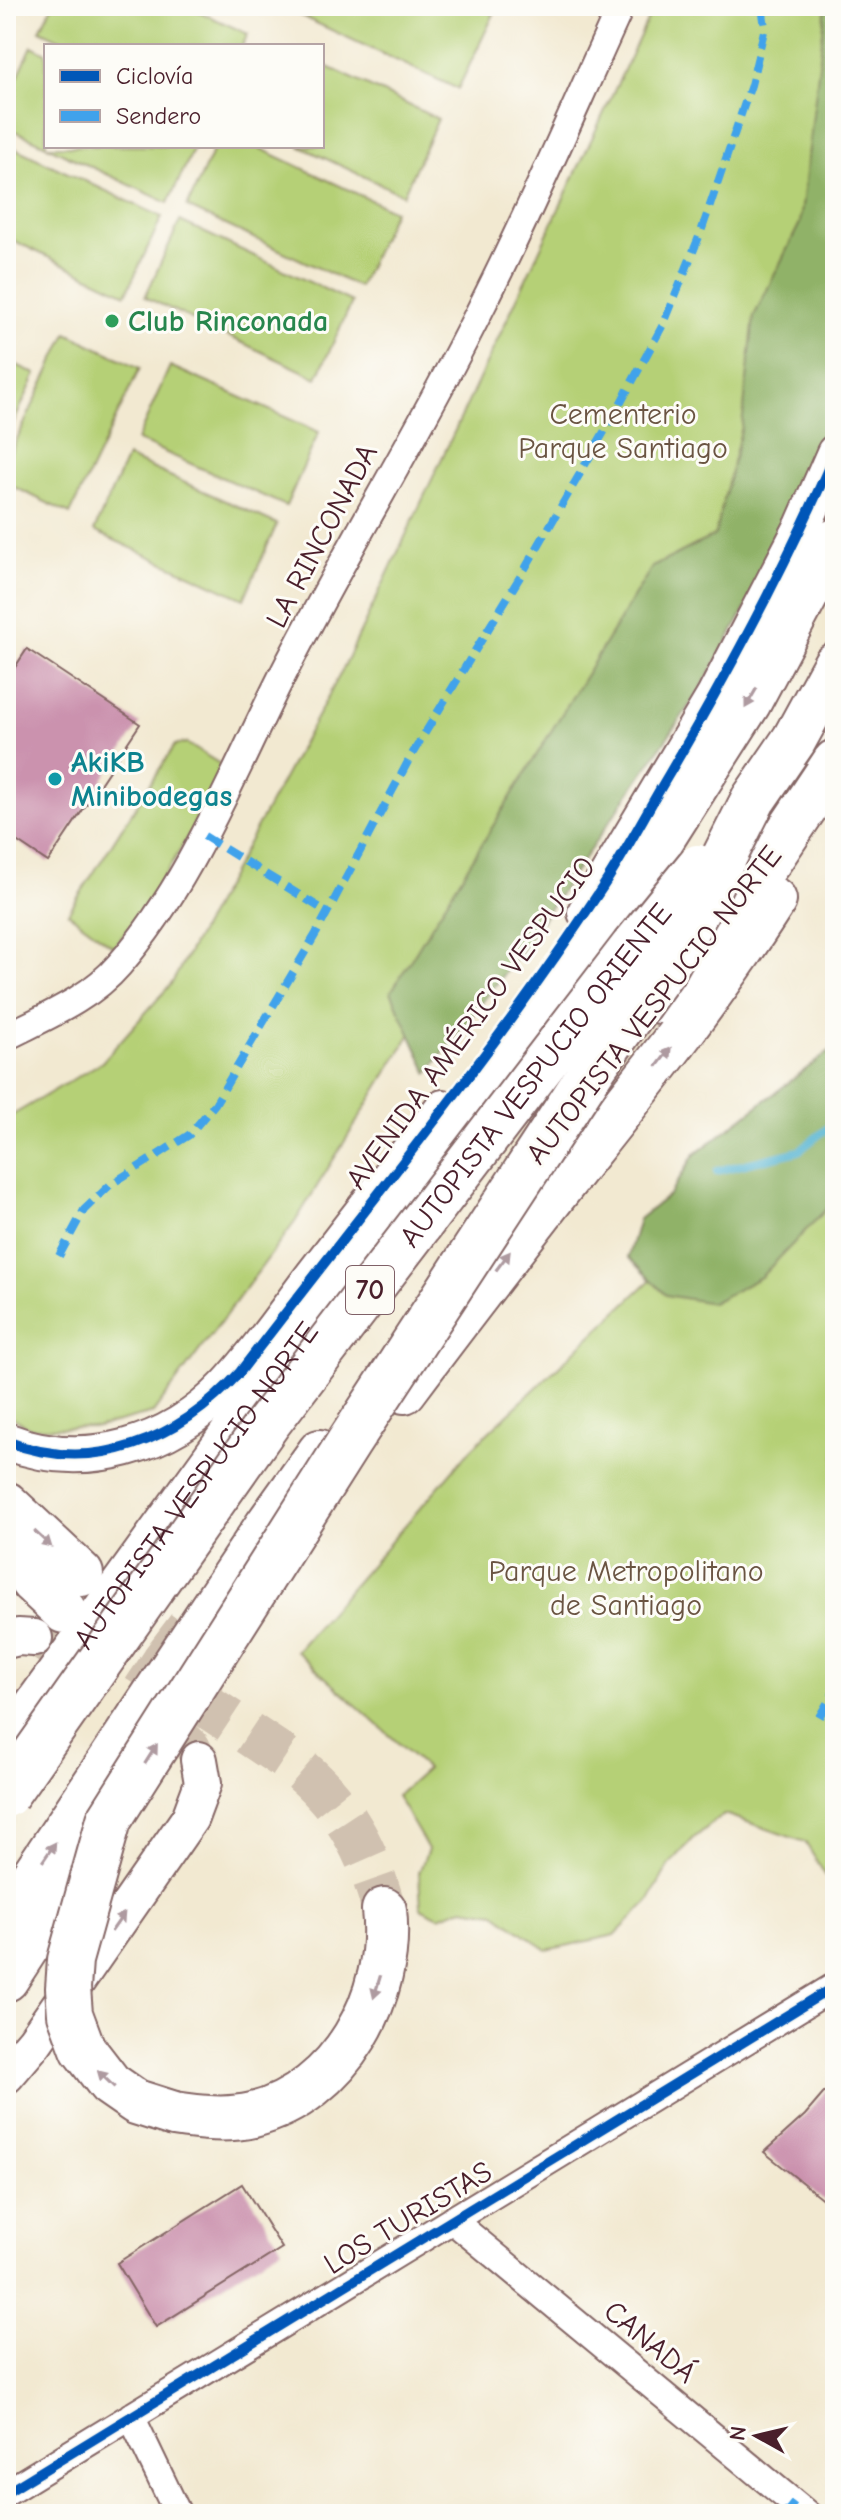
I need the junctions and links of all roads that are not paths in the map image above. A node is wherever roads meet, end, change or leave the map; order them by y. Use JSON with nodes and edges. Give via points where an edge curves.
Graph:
{"nodes":[{"id":1,"x":621,"y":6,"type":"edge"},
{"id":2,"x":835,"y":453,"type":"edge"},
{"id":3,"x":835,"y":541,"type":"edge"},
{"id":4,"x":835,"y":665,"type":"edge"},
{"id":5,"x":835,"y":762,"type":"edge"},
{"id":6,"x":753,"y":800,"type":"junction"},
{"id":7,"x":835,"y":805,"type":"edge"},
{"id":8,"x":6,"y":1037,"type":"edge"},
{"id":9,"x":372,"y":1435,"type":"dead end"},
{"id":10,"x":6,"y":1441,"type":"edge"},
{"id":11,"x":6,"y":1504,"type":"edge"},
{"id":12,"x":159,"y":1535,"type":"junction"},
{"id":13,"x":6,"y":1548,"type":"edge"},
{"id":14,"x":46,"y":1616,"type":"edge"},
{"id":15,"x":6,"y":1696,"type":"edge"},
{"id":16,"x":6,"y":1748,"type":"edge"},
{"id":17,"x":199,"y":1760,"type":"tunnel mouth"},
{"id":18,"x":6,"y":1795,"type":"edge"},
{"id":19,"x":109,"y":1820,"type":"junction"},
{"id":20,"x":384,"y":1910,"type":"tunnel mouth"},
{"id":21,"x":6,"y":1917,"type":"edge"},
{"id":22,"x":6,"y":1979,"type":"edge"},
{"id":23,"x":835,"y":1986,"type":"edge"},
{"id":24,"x":6,"y":2075,"type":"edge"},
{"id":25,"x":452,"y":2220,"type":"junction"},
{"id":26,"x":131,"y":2416,"type":"junction"},
{"id":27,"x":6,"y":2493,"type":"edge"},
{"id":28,"x":795,"y":2510,"type":"edge"},
{"id":29,"x":178,"y":2514,"type":"edge"}],
"edges":[{"from":1,"to":8,"type":"street","name":"LA RINCONADA","via":[[482,306],[278,684],[204,836],[118,967],[102,983]]},
{"from":2,"to":10,"type":"street","name":"AVENIDA AMÉRICO VESPUCIO","via":[[715,696],[600,892],[506,1026],[240,1372],[187,1419],[127,1448],[67,1454]]},
{"from":3,"to":12,"type":"highway","name":"AUTOPISTA VESPUCIO NORTE","number":"70","one_way":true,"via":[[749,702],[660,842]]},
{"from":4,"to":6,"type":"highway","name":"AUTOPISTA VESPUCIO ORIENTE","number":"70"},
{"from":21,"to":5,"type":"highway","name":"AUTOPISTA VESPUCIO NORTE","one_way":true,"via":[[267,1526],[368,1385],[540,1151],[719,928]]},
{"from":6,"to":18,"type":"highway","name":"AUTOPISTA VESPUCIO ORIENTE","number":"70","bridge":true,"via":[[633,947],[268,1423]]},
{"from":19,"to":6,"type":"highway","one_way":true,"bridge":true,"via":[[357,1429],[666,966]]},
{"from":9,"to":7,"type":"highway","one_way":true,"via":[[705,1001]]},
{"from":11,"to":14,"type":"highway","one_way":true},
{"from":12,"to":15,"type":"highway"},
{"from":12,"to":16,"type":"highway","name":"AUTOPISTA VESPUCIO NORTE","number":"70"},
{"from":13,"to":14,"type":"highway","via":[[33,1582]]},
{"from":24,"to":17,"type":"street","one_way":true,"via":[[190,1818],[203,1783]]},
{"from":20,"to":19,"type":"highway","one_way":true,"bridge":true,"via":[[385,1951],[373,2000],[355,2036],[326,2072],[284,2103],[256,2114],[174,2114],[136,2102],[110,2084],[83,2049],[70,2014],[70,1960]]},
{"from":19,"to":22,"type":"highway","bridge":true},
{"from":23,"to":25,"type":"street","name":"LOS TURISTAS"},
{"from":25,"to":26,"type":"street","name":"LOS TURISTAS"},
{"from":25,"to":28,"type":"street","name":"CANADÁ"},
{"from":26,"to":27,"type":"street","name":"LOS TURISTAS"},
{"from":26,"to":29,"type":"street"}]}
